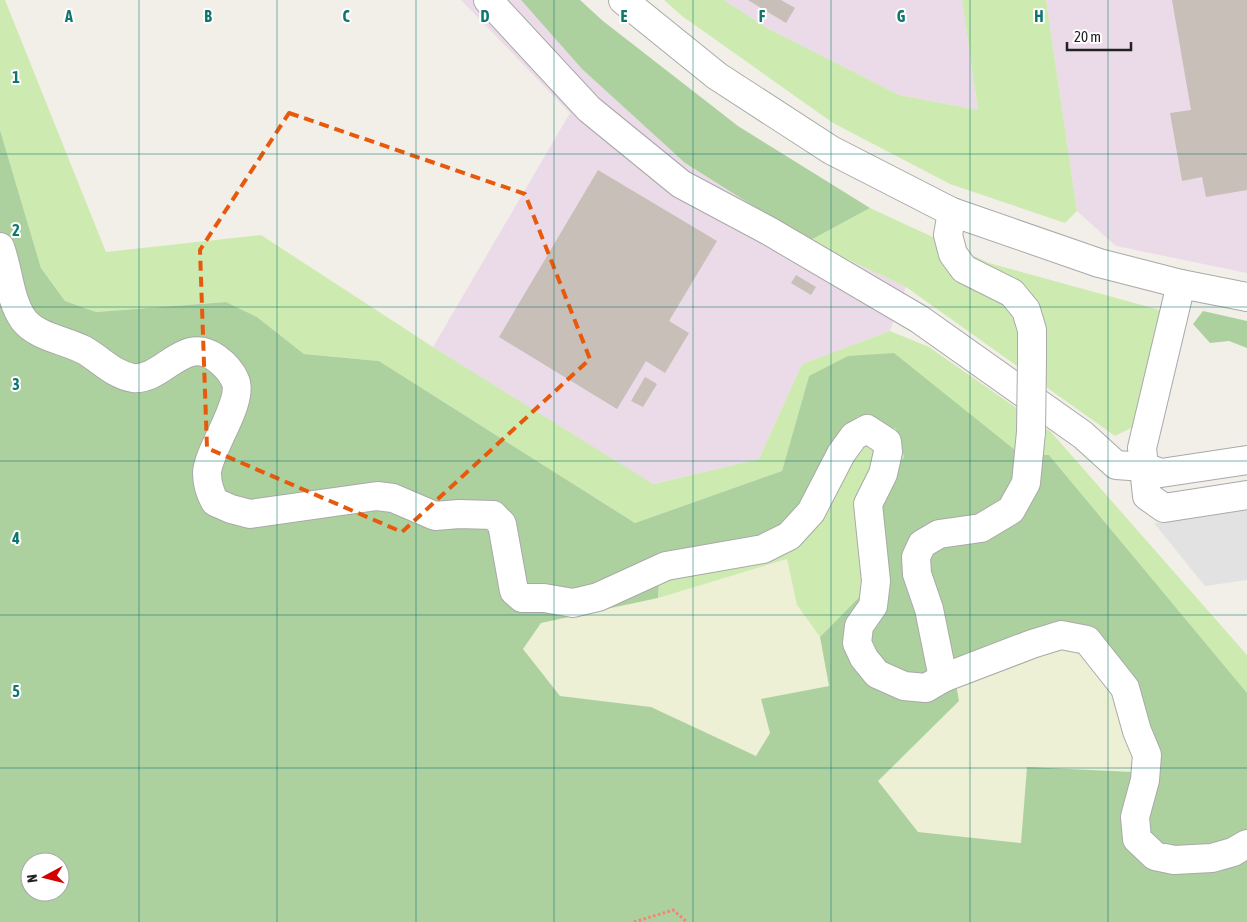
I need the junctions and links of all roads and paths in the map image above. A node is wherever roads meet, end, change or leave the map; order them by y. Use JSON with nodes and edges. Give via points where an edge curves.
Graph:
{"nodes":[{"id":1,"x":488,"y":0,"type":"edge"},
{"id":2,"x":624,"y":0,"type":"edge"},
{"id":3,"x":952,"y":212,"type":"junction"},
{"id":4,"x":0,"y":247,"type":"edge"},
{"id":5,"x":1181,"y":284,"type":"junction"},
{"id":6,"x":1247,"y":297,"type":"edge"},
{"id":7,"x":1247,"y":460,"type":"edge"},
{"id":8,"x":1144,"y":467,"type":"junction"},
{"id":9,"x":1247,"y":496,"type":"edge"},
{"id":10,"x":943,"y":678,"type":"junction"},
{"id":11,"x":1247,"y":844,"type":"edge"},
{"id":12,"x":634,"y":922,"type":"edge"},
{"id":13,"x":687,"y":922,"type":"edge"}],
"edges":[{"from":1,"to":8,"type":"street","via":[[589,109],[681,184],[919,319],[1083,435],[1116,465]]},
{"from":2,"to":3,"type":"street","via":[[717,76],[831,150]]},
{"from":3,"to":5,"type":"street","via":[[1099,263]]},
{"from":3,"to":10,"type":"street","bridge":true,"via":[[948,235],[952,254],[964,269],[1012,293],[1026,310],[1032,330],[1031,432],[1026,483],[1011,510],[982,528],[939,534],[922,544],[916,557]]},
{"from":4,"to":10,"type":"street","via":[[15,304],[24,321],[37,331],[83,350],[113,370],[133,378],[150,375],[194,350],[210,353],[224,364],[236,382],[235,399],[207,472],[208,489],[215,502],[250,514],[377,496],[393,498],[435,516],[493,515],[502,524],[514,591],[522,598],[573,603],[598,597],[666,566],[763,549],[789,536],[811,512],[841,454],[854,436],[868,429],[887,442],[888,452],[868,504],[876,581],[873,606],[859,626],[857,643],[877,674],[904,686],[926,688]]},
{"from":5,"to":6,"type":"street"},
{"from":5,"to":8,"type":"street","via":[[1142,448]]},
{"from":7,"to":8,"type":"street","via":[[1161,473]]},
{"from":8,"to":9,"type":"street","via":[[1147,496],[1164,508]]},
{"from":10,"to":11,"type":"street","via":[[1062,635],[1087,640],[1125,688],[1147,755],[1145,780],[1135,817],[1137,839],[1155,856],[1174,860],[1212,858]]},
{"from":12,"to":13,"type":"path","via":[[673,910]]}]}
